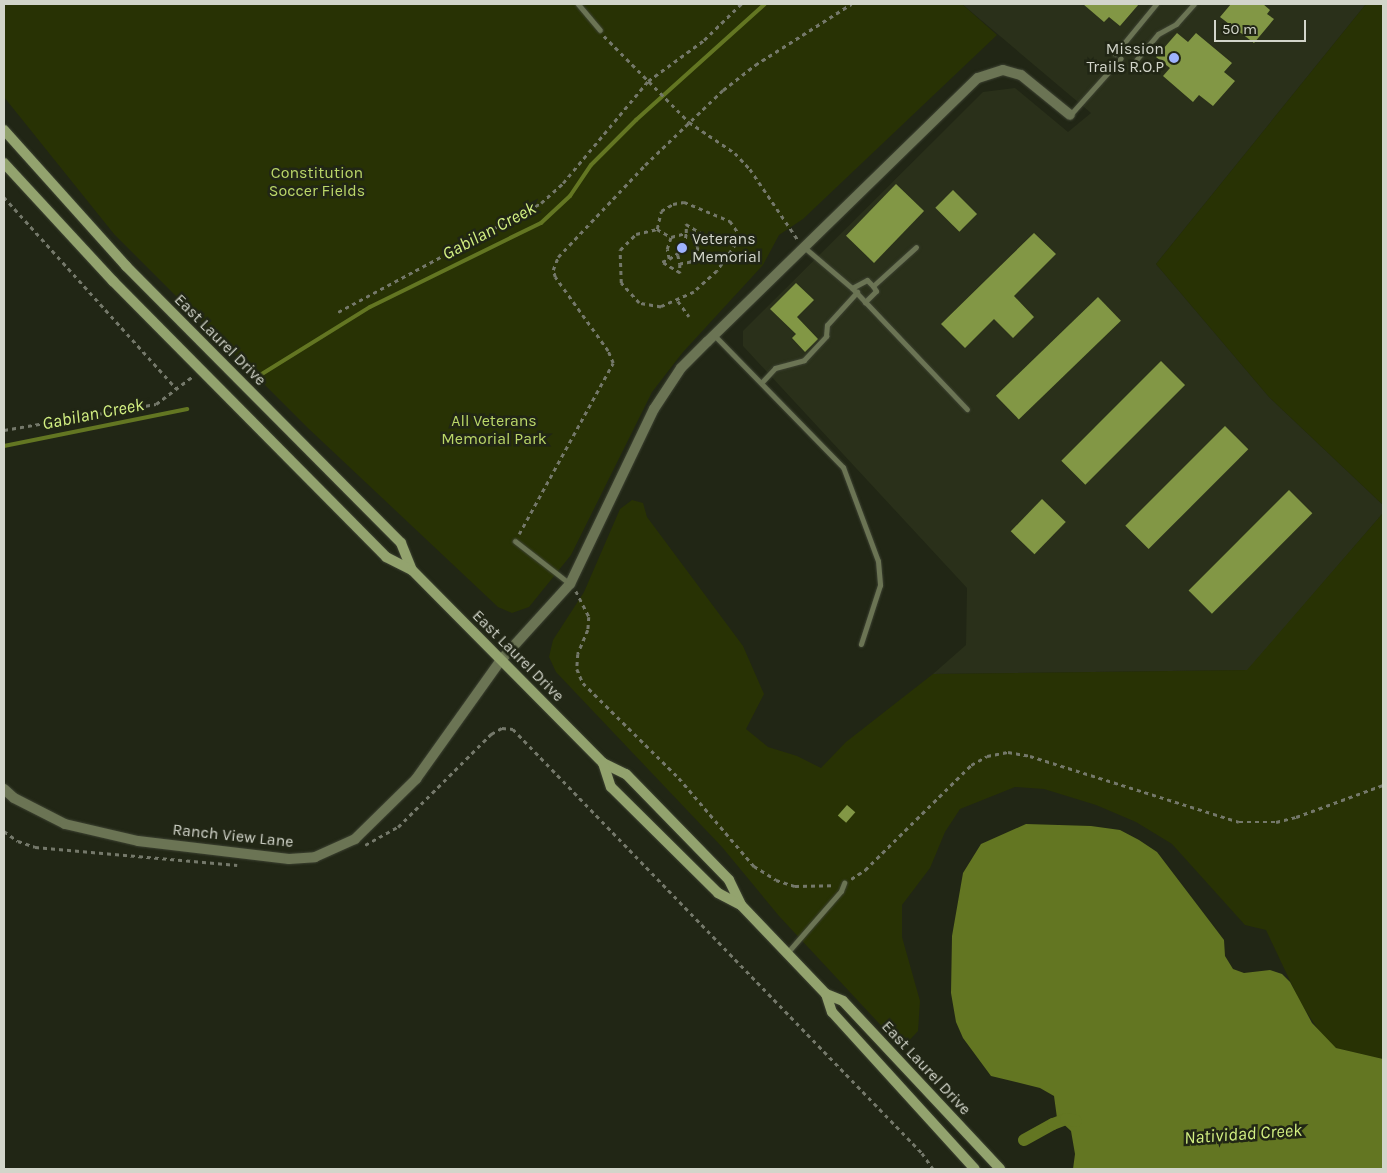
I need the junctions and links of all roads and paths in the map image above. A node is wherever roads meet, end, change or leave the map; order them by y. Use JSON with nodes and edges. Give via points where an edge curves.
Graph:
{"nodes":[{"id":1,"x":578,"y":4,"type":"edge"},
{"id":2,"x":741,"y":4,"type":"edge"},
{"id":3,"x":851,"y":4,"type":"edge"},
{"id":4,"x":1156,"y":4,"type":"edge"},
{"id":5,"x":1194,"y":4,"type":"edge"},
{"id":6,"x":600,"y":30,"type":"joint"},
{"id":7,"x":1115,"y":54,"type":"dead end"},
{"id":8,"x":1121,"y":58,"type":"dead end"},
{"id":9,"x":1131,"y":66,"type":"dead end"},
{"id":10,"x":648,"y":81,"type":"junction"},
{"id":11,"x":1070,"y":115,"type":"joint"},
{"id":12,"x":689,"y":122,"type":"junction"},
{"id":13,"x":4,"y":130,"type":"edge"},
{"id":14,"x":4,"y":163,"type":"edge"},
{"id":15,"x":4,"y":197,"type":"edge"},
{"id":16,"x":657,"y":229,"type":"junction"},
{"id":17,"x":686,"y":233,"type":"junction"},
{"id":18,"x":671,"y":237,"type":"junction"},
{"id":19,"x":693,"y":238,"type":"junction"},
{"id":20,"x":686,"y":242,"type":"junction"},
{"id":21,"x":916,"y":247,"type":"dead end"},
{"id":22,"x":805,"y":248,"type":"junction"},
{"id":23,"x":678,"y":255,"type":"junction"},
{"id":24,"x":669,"y":259,"type":"junction"},
{"id":25,"x":680,"y":264,"type":"junction"},
{"id":26,"x":873,"y":286,"type":"junction"},
{"id":27,"x":854,"y":290,"type":"junction"},
{"id":28,"x":678,"y":300,"type":"junction"},
{"id":29,"x":865,"y":302,"type":"junction"},
{"id":30,"x":338,"y":312,"type":"dead end"},
{"id":31,"x":689,"y":316,"type":"dead end"},
{"id":32,"x":714,"y":334,"type":"junction"},
{"id":33,"x":201,"y":370,"type":"junction"},
{"id":34,"x":762,"y":382,"type":"junction"},
{"id":35,"x":177,"y":389,"type":"junction"},
{"id":36,"x":967,"y":409,"type":"dead end"},
{"id":37,"x":4,"y":430,"type":"edge"},
{"id":38,"x":515,"y":541,"type":"joint"},
{"id":39,"x":412,"y":570,"type":"junction"},
{"id":40,"x":570,"y":584,"type":"junction"},
{"id":41,"x":861,"y":644,"type":"dead end"},
{"id":42,"x":501,"y":660,"type":"junction"},
{"id":43,"x":603,"y":763,"type":"junction"},
{"id":44,"x":1383,"y":785,"type":"edge"},
{"id":45,"x":4,"y":789,"type":"edge"},
{"id":46,"x":4,"y":831,"type":"edge"},
{"id":47,"x":357,"y":848,"type":"dead end"},
{"id":48,"x":245,"y":866,"type":"dead end"},
{"id":49,"x":844,"y":883,"type":"junction"},
{"id":50,"x":741,"y":905,"type":"junction"},
{"id":51,"x":787,"y":953,"type":"junction"},
{"id":52,"x":826,"y":994,"type":"junction"},
{"id":53,"x":933,"y":1169,"type":"edge"},
{"id":54,"x":975,"y":1169,"type":"edge"},
{"id":55,"x":1000,"y":1169,"type":"edge"}],
"edges":[{"from":1,"to":6,"type":"lane"},
{"from":2,"to":10,"type":"path","via":[[704,40]]},
{"from":3,"to":12,"type":"path","via":[[755,65]]},
{"from":4,"to":7,"type":"lane"},
{"from":5,"to":9,"type":"lane","via":[[1176,24],[1158,34]]},
{"from":6,"to":10,"type":"path"},
{"from":8,"to":11,"type":"lane"},
{"from":10,"to":12,"type":"path"},
{"from":10,"to":30,"type":"path","via":[[563,183],[541,203]]},
{"from":11,"to":22,"type":"street","name":"Ranch View Lane","via":[[1021,75],[1003,70],[978,78]]},
{"from":12,"to":22,"type":"path","via":[[730,149],[750,168]]},
{"from":12,"to":38,"type":"path","via":[[558,257],[553,270],[555,277],[608,351],[613,363]]},
{"from":13,"to":39,"type":"main road","name":"East Laurel Drive","via":[[126,266],[401,543]]},
{"from":14,"to":33,"type":"main road","name":"East Laurel Drive"},
{"from":15,"to":35,"type":"path"},
{"from":16,"to":18,"type":"path"},
{"from":16,"to":28,"type":"path","via":[[636,234],[623,244],[618,257],[621,284],[632,298],[646,306],[661,307]]},
{"from":16,"to":28,"type":"path","via":[[661,211],[678,202],[730,221],[738,229],[736,244],[717,271],[694,292]]},
{"from":17,"to":18,"type":"path"},
{"from":17,"to":19,"type":"path","via":[[686,224],[701,233]]},
{"from":17,"to":20,"type":"path"},
{"from":18,"to":24,"type":"path","via":[[667,249]]},
{"from":19,"to":20,"type":"path"},
{"from":19,"to":25,"type":"path","via":[[698,247],[697,255],[691,262]]},
{"from":20,"to":23,"type":"path"},
{"from":21,"to":26,"type":"lane"},
{"from":22,"to":27,"type":"lane"},
{"from":22,"to":32,"type":"street","name":"Ranch View Lane"},
{"from":23,"to":24,"type":"path"},
{"from":23,"to":25,"type":"path"},
{"from":24,"to":25,"type":"path","via":[[662,262],[680,273]]},
{"from":26,"to":27,"type":"lane","via":[[866,280]]},
{"from":26,"to":29,"type":"lane","via":[[876,291]]},
{"from":27,"to":29,"type":"lane"},
{"from":27,"to":34,"type":"lane","via":[[827,326],[826,336],[804,360],[775,368]]},
{"from":28,"to":31,"type":"path"},
{"from":29,"to":36,"type":"lane"},
{"from":32,"to":34,"type":"lane"},
{"from":32,"to":40,"type":"street","name":"Ranch View Lane","via":[[681,368],[654,408]]},
{"from":33,"to":35,"type":"path"},
{"from":33,"to":39,"type":"main road","name":"East Laurel Drive","via":[[386,558]]},
{"from":34,"to":41,"type":"lane","via":[[843,467],[871,537],[880,585]]},
{"from":35,"to":37,"type":"path","via":[[156,404]]},
{"from":38,"to":40,"type":"lane"},
{"from":39,"to":42,"type":"main road","name":"East Laurel Drive"},
{"from":40,"to":42,"type":"street","name":"Ranch View Lane"},
{"from":40,"to":49,"type":"path","via":[[584,601],[589,616],[588,630],[578,654],[577,669],[583,683],[679,778],[754,866],[776,880],[796,886]]},
{"from":42,"to":43,"type":"main road","name":"East Laurel Drive"},
{"from":42,"to":45,"type":"street","name":"Ranch View Lane","via":[[416,779],[356,840],[315,857],[289,859],[94,832],[44,814]]},
{"from":43,"to":50,"type":"main road","name":"East Laurel Drive","via":[[626,774],[729,880]]},
{"from":43,"to":50,"type":"main road","name":"East Laurel Drive","via":[[611,787],[718,893]]},
{"from":44,"to":49,"type":"path","via":[[1296,817],[1257,824],[1239,822],[1030,756],[1008,752],[994,754],[971,765],[865,870]]},
{"from":46,"to":48,"type":"path","via":[[35,847]]},
{"from":47,"to":53,"type":"path","via":[[383,838],[398,827],[491,734],[502,728],[513,729],[922,1153]]},
{"from":49,"to":51,"type":"lane"},
{"from":50,"to":51,"type":"main road","name":"East Laurel Drive"},
{"from":51,"to":52,"type":"main road","name":"East Laurel Drive"},
{"from":52,"to":54,"type":"main road","name":"East Laurel Drive","via":[[832,1012]]},
{"from":52,"to":55,"type":"main road","name":"East Laurel Drive","via":[[843,1000]]}]}
